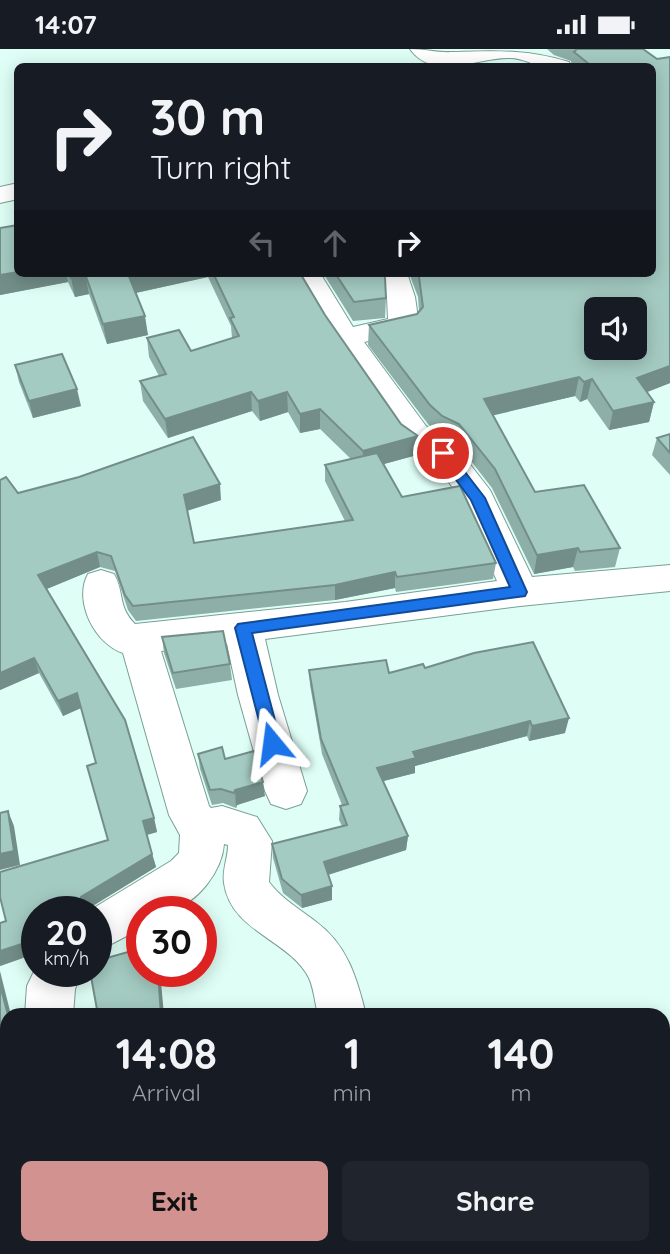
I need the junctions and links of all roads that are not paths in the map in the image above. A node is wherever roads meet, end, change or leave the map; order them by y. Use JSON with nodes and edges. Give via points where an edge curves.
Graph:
{"nodes":[{"id":1,"x":421,"y":49,"type":"edge"},
{"id":2,"x":551,"y":63,"type":"edge"},
{"id":3,"x":308,"y":277,"type":"edge"},
{"id":4,"x":394,"y":277,"type":"edge"},
{"id":5,"x":342,"y":333,"type":"junction"},
{"id":6,"x":670,"y":578,"type":"edge"},
{"id":7,"x":101,"y":584,"type":"dead end"},
{"id":8,"x":520,"y":592,"type":"junction"},
{"id":9,"x":243,"y":628,"type":"junction"},
{"id":10,"x":138,"y":639,"type":"junction"},
{"id":11,"x":286,"y":791,"type":"dead end"},
{"id":12,"x":202,"y":829,"type":"junction"},
{"id":13,"x":112,"y":921,"type":"edge"},
{"id":14,"x":51,"y":987,"type":"edge"},
{"id":15,"x":49,"y":1008,"type":"edge"},
{"id":16,"x":340,"y":1008,"type":"edge"}],
"edges":[{"from":1,"to":2,"type":"street","via":[[429,56],[449,59],[524,52]]},
{"from":3,"to":5,"type":"street"},
{"from":4,"to":5,"type":"street","via":[[404,325],[372,333]]},
{"from":5,"to":8,"type":"street","via":[[414,434],[443,453],[478,498]]},
{"from":6,"to":8,"type":"street"},
{"from":7,"to":10,"type":"street","via":[[102,610],[110,622],[126,639]]},
{"from":8,"to":9,"type":"street"},
{"from":9,"to":10,"type":"street"},
{"from":9,"to":11,"type":"street"},
{"from":10,"to":12,"type":"street","via":[[190,815]]},
{"from":12,"to":13,"type":"street","via":[[197,865]]},
{"from":12,"to":16,"type":"street","via":[[222,825],[242,830],[251,848],[247,886],[262,907],[326,963]]},
{"from":14,"to":15,"type":"street"}]}
